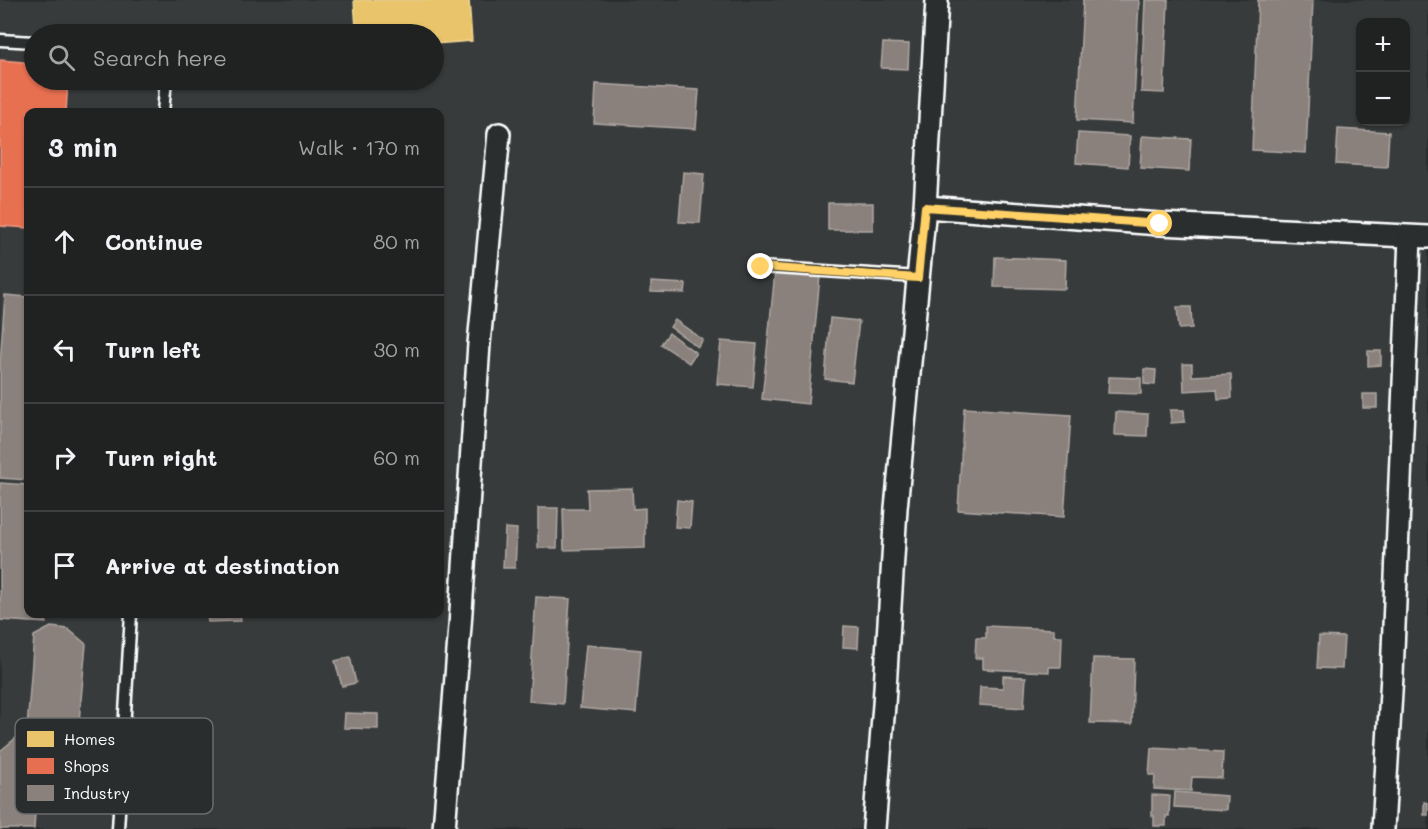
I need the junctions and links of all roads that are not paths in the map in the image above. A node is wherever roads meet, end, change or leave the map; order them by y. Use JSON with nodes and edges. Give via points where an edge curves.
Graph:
{"nodes":[{"id":1,"x":937,"y":0,"type":"edge"},
{"id":2,"x":0,"y":40,"type":"edge"},
{"id":3,"x":24,"y":41,"type":"edge"},
{"id":4,"x":165,"y":90,"type":"edge"},
{"id":5,"x":164,"y":108,"type":"edge"},
{"id":6,"x":499,"y":134,"type":"dead end"},
{"id":7,"x":925,"y":207,"type":"junction"},
{"id":8,"x":1419,"y":237,"type":"edge"},
{"id":9,"x":761,"y":267,"type":"dead end"},
{"id":10,"x":918,"y":278,"type":"junction"},
{"id":11,"x":131,"y":618,"type":"edge"},
{"id":12,"x":125,"y":718,"type":"edge"},
{"id":13,"x":119,"y":814,"type":"edge"},
{"id":14,"x":118,"y":829,"type":"edge"},
{"id":15,"x":444,"y":829,"type":"edge"},
{"id":16,"x":874,"y":829,"type":"edge"},
{"id":17,"x":1383,"y":829,"type":"edge"}],
"edges":[{"from":1,"to":7,"type":"street"},
{"from":2,"to":3,"type":"lane"},
{"from":4,"to":5,"type":"lane"},
{"from":6,"to":15,"type":"street","via":[[479,344]]},
{"from":7,"to":8,"type":"street"},
{"from":7,"to":10,"type":"street"},
{"from":8,"to":17,"type":"street"},
{"from":9,"to":10,"type":"lane"},
{"from":10,"to":16,"type":"street","via":[[896,508]]},
{"from":11,"to":12,"type":"lane"},
{"from":13,"to":14,"type":"lane"}]}
